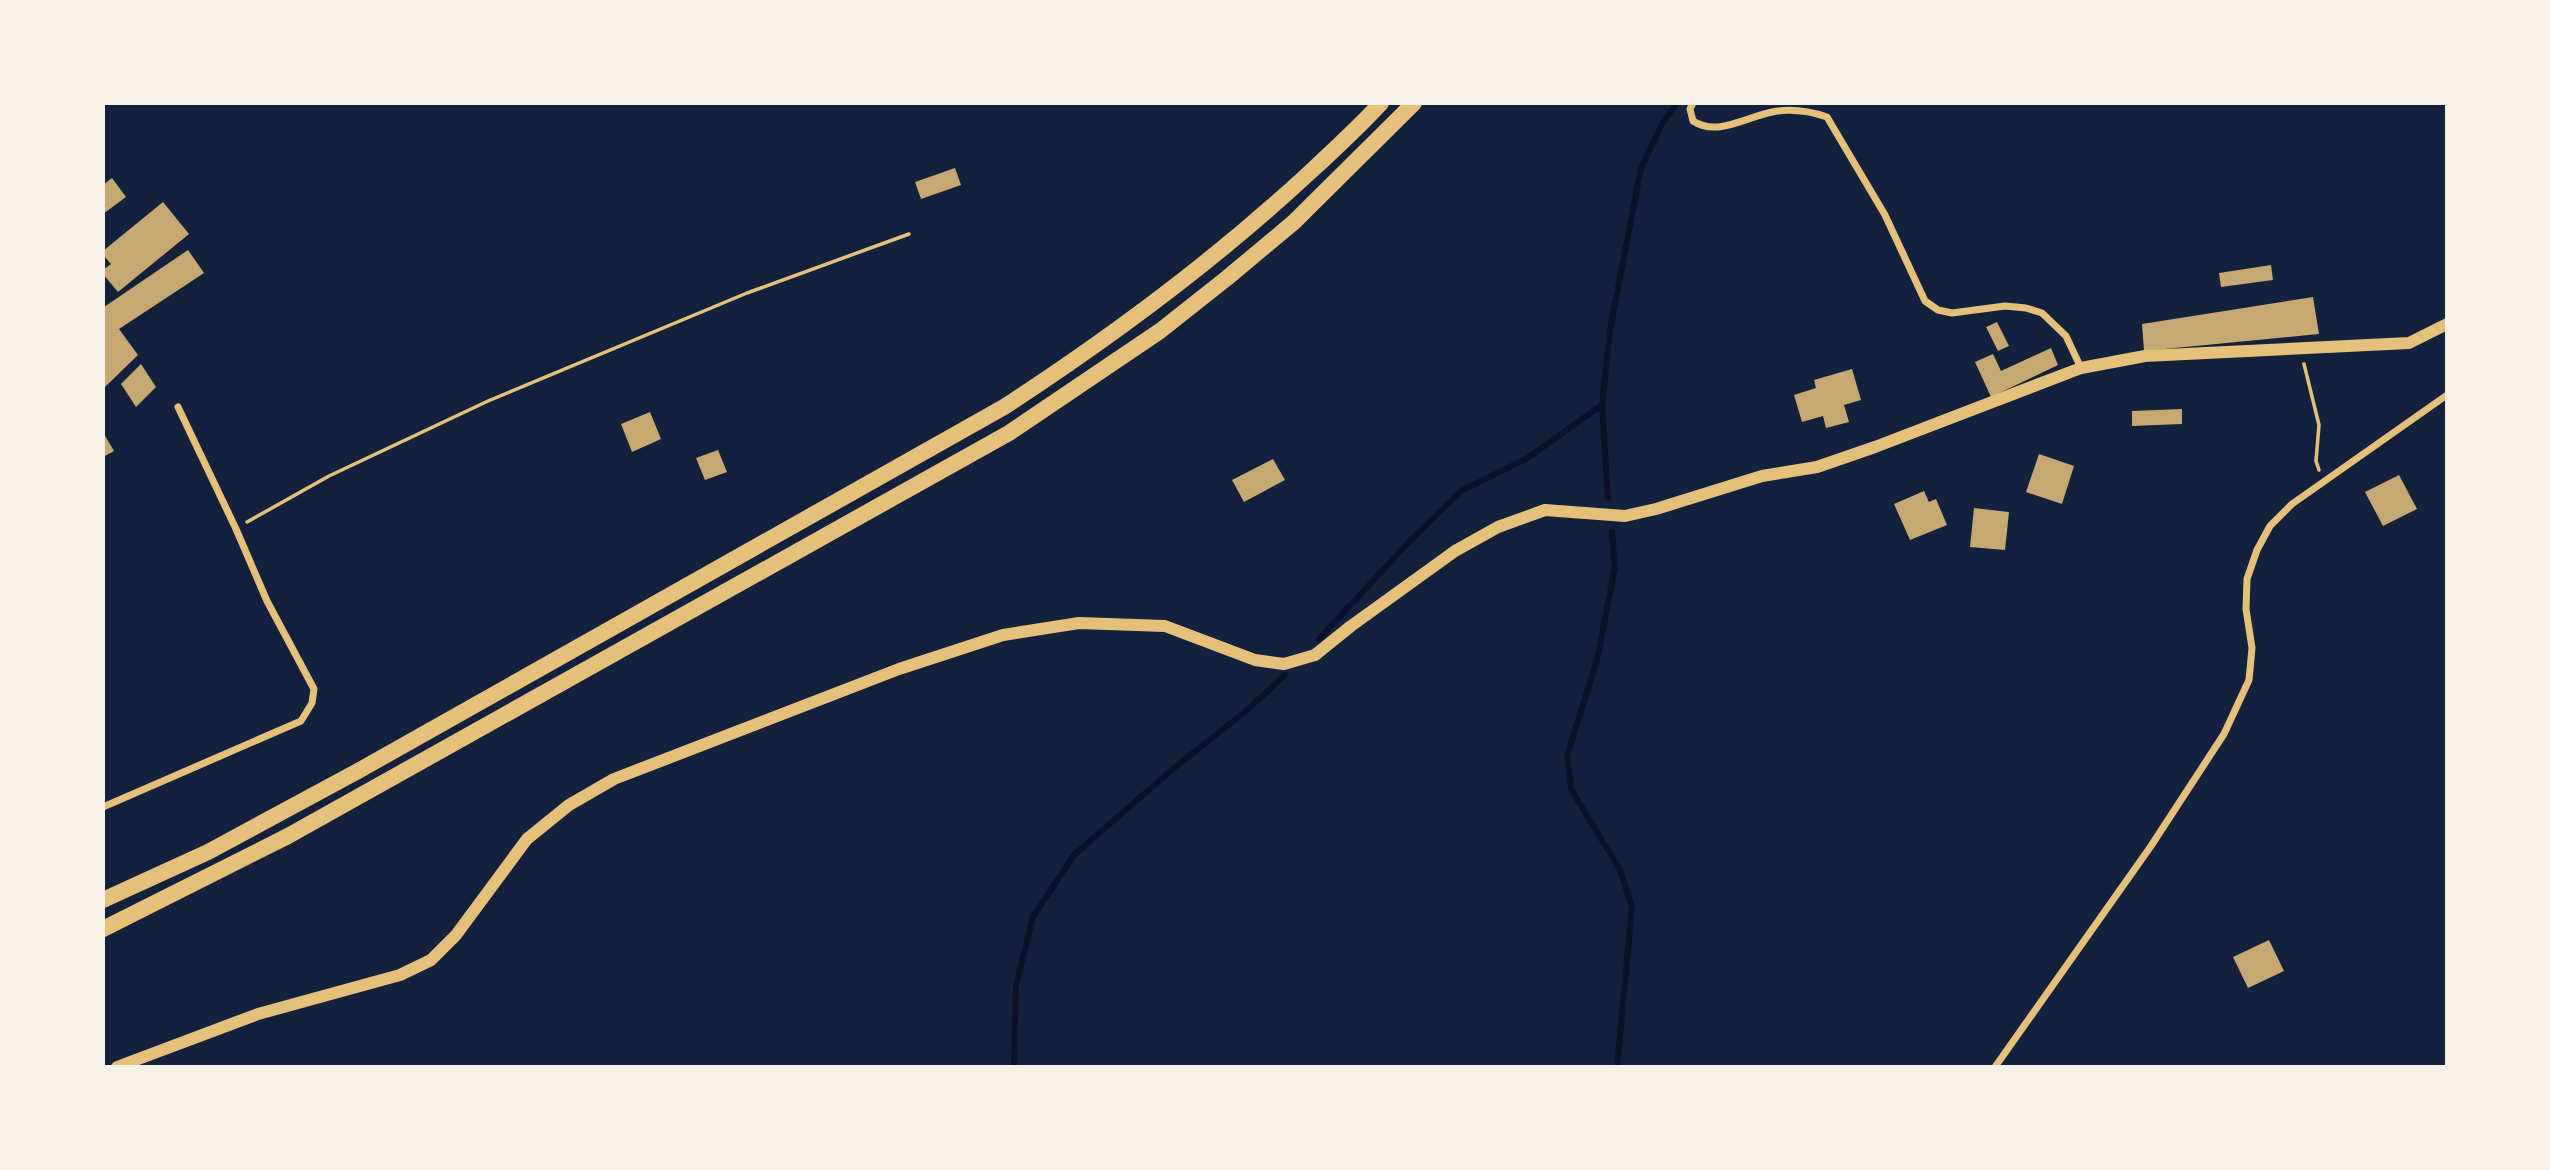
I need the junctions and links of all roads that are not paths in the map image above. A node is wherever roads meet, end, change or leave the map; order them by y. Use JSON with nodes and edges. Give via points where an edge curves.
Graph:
{"nodes":[{"id":1,"x":1381,"y":103,"type":"edge"},
{"id":2,"x":1414,"y":103,"type":"edge"},
{"id":3,"x":1693,"y":103,"type":"edge"},
{"id":4,"x":2447,"y":324,"type":"edge"},
{"id":5,"x":2081,"y":368,"type":"junction"},
{"id":6,"x":2447,"y":395,"type":"edge"},
{"id":7,"x":178,"y":407,"type":"dead end"},
{"id":8,"x":103,"y":807,"type":"edge"},
{"id":9,"x":103,"y":900,"type":"edge"},
{"id":10,"x":103,"y":929,"type":"edge"},
{"id":11,"x":117,"y":1067,"type":"edge"},
{"id":12,"x":1995,"y":1067,"type":"edge"}],
"edges":[{"from":1,"to":9,"type":"highway","via":[[1257,221],[1188,279],[1004,407],[346,778],[208,852]]},
{"from":2,"to":10,"type":"highway","via":[[1294,222],[1227,278],[1160,331],[1009,433],[300,830]]},
{"from":3,"to":5,"type":"street","via":[[1693,121],[1711,128],[1773,112],[1807,110],[1827,117],[1885,215],[1925,301],[1952,313],[2005,306],[2042,313],[2066,336]]},
{"from":4,"to":5,"type":"street","via":[[2409,343],[2145,356]]},
{"from":5,"to":11,"type":"street","via":[[1817,467],[1762,476],[1625,516],[1545,510],[1522,517],[1455,551],[1315,655],[1284,664],[1255,660],[1165,626],[1079,623],[1003,635],[898,669],[614,779],[569,805],[527,839],[456,935],[431,960],[400,975],[258,1014]]},
{"from":6,"to":12,"type":"street","via":[[2292,504],[2270,526],[2247,579],[2252,648],[2249,680],[2224,734]]},
{"from":7,"to":8,"type":"street","via":[[267,601],[314,689],[312,704],[301,721]]}]}
